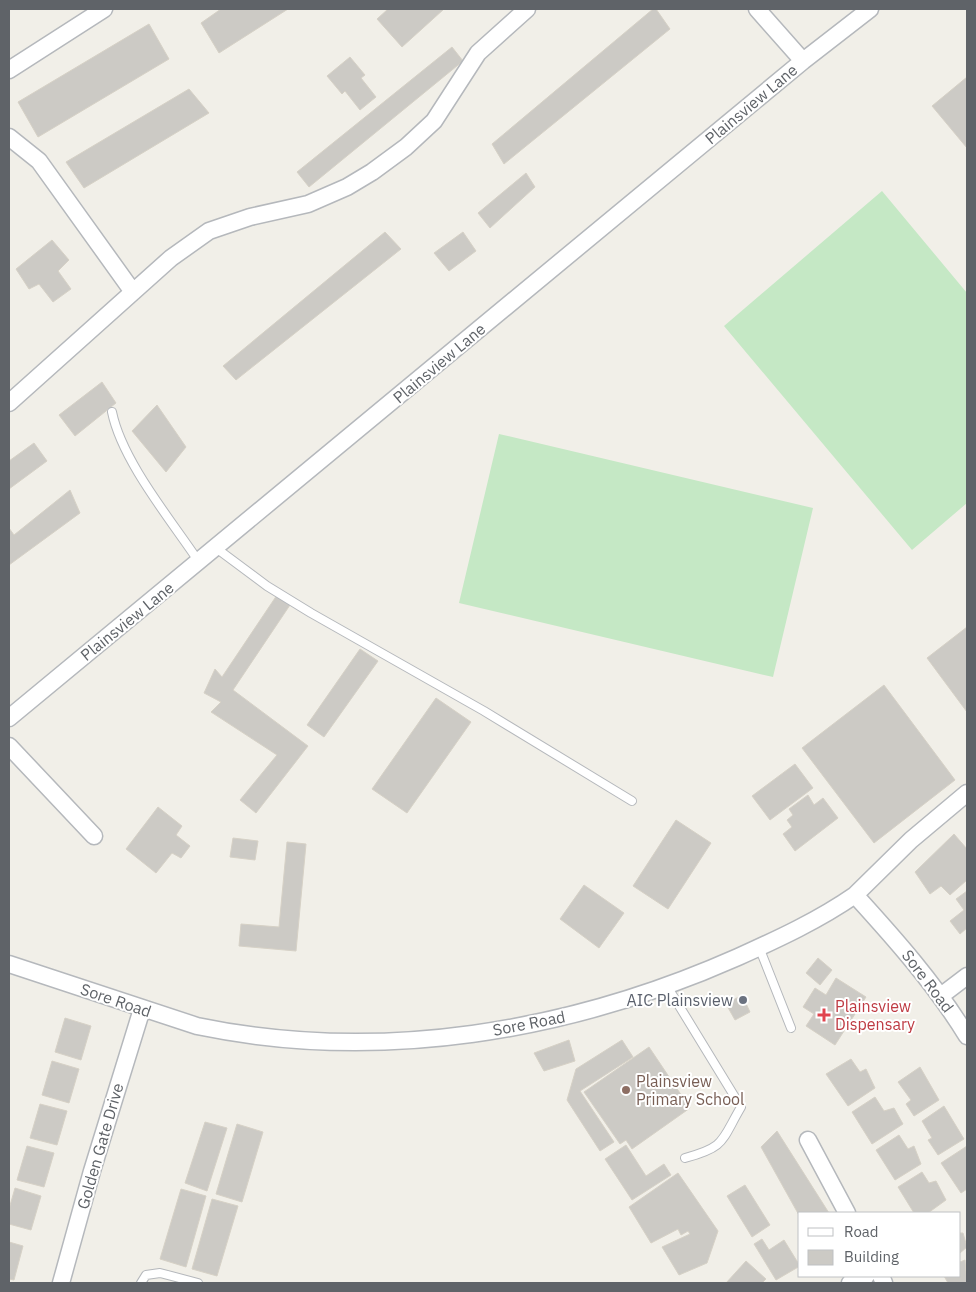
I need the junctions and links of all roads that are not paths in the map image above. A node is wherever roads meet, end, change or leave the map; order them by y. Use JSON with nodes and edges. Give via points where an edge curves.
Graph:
{"nodes":[{"id":1,"x":104,"y":9,"type":"edge"},
{"id":2,"x":527,"y":9,"type":"edge"},
{"id":3,"x":757,"y":9,"type":"edge"},
{"id":4,"x":870,"y":9,"type":"edge"},
{"id":5,"x":803,"y":61,"type":"junction"},
{"id":6,"x":9,"y":70,"type":"edge"},
{"id":7,"x":9,"y":136,"type":"edge"},
{"id":8,"x":134,"y":292,"type":"junction"},
{"id":9,"x":9,"y":403,"type":"edge"},
{"id":10,"x":112,"y":412,"type":"dead end"},
{"id":11,"x":216,"y":548,"type":"junction"},
{"id":12,"x":199,"y":562,"type":"junction"},
{"id":13,"x":9,"y":718,"type":"edge"},
{"id":14,"x":9,"y":746,"type":"edge"},
{"id":15,"x":967,"y":793,"type":"edge"},
{"id":16,"x":632,"y":801,"type":"dead end"},
{"id":17,"x":94,"y":836,"type":"dead end"},
{"id":18,"x":855,"y":895,"type":"junction"},
{"id":19,"x":759,"y":947,"type":"junction"},
{"id":20,"x":9,"y":964,"type":"edge"},
{"id":21,"x":967,"y":976,"type":"edge"},
{"id":22,"x":667,"y":986,"type":"junction"},
{"id":23,"x":942,"y":995,"type":"junction"},
{"id":24,"x":142,"y":1009,"type":"junction"},
{"id":25,"x":791,"y":1028,"type":"dead end"},
{"id":26,"x":967,"y":1036,"type":"edge"},
{"id":27,"x":808,"y":1140,"type":"dead end"},
{"id":28,"x":685,"y":1158,"type":"dead end"},
{"id":29,"x":846,"y":1212,"type":"edge"},
{"id":30,"x":864,"y":1277,"type":"edge"},
{"id":31,"x":61,"y":1283,"type":"edge"},
{"id":32,"x":141,"y":1283,"type":"edge"},
{"id":33,"x":198,"y":1283,"type":"edge"},
{"id":34,"x":850,"y":1283,"type":"edge"}],
"edges":[{"from":1,"to":6,"type":"street"},
{"from":2,"to":8,"type":"street","via":[[478,53],[434,121],[372,172],[308,204],[250,217],[209,232],[171,258]]},
{"from":3,"to":5,"type":"street"},
{"from":4,"to":5,"type":"street","name":"Plainsview Lane"},
{"from":5,"to":11,"type":"street","name":"Plainsview Lane"},
{"from":7,"to":8,"type":"street","via":[[39,160]]},
{"from":8,"to":9,"type":"street"},
{"from":10,"to":12,"type":"lane","via":[[118,434],[142,478]]},
{"from":11,"to":12,"type":"street","name":"Plainsview Lane"},
{"from":11,"to":16,"type":"lane","via":[[267,586],[311,613],[484,711]]},
{"from":12,"to":13,"type":"street","name":"Plainsview Lane"},
{"from":14,"to":17,"type":"street"},
{"from":15,"to":18,"type":"street","via":[[911,840]]},
{"from":18,"to":19,"type":"street","name":"Sore Road","via":[[834,910]]},
{"from":18,"to":23,"type":"street","name":"Sore Road"},
{"from":19,"to":22,"type":"street","name":"Sore Road"},
{"from":19,"to":25,"type":"lane"},
{"from":20,"to":24,"type":"street","name":"Sore Road"},
{"from":21,"to":23,"type":"street"},
{"from":22,"to":24,"type":"street","name":"Sore Road","via":[[535,1024],[387,1043],[229,1032]]},
{"from":22,"to":28,"type":"lane","via":[[741,1107],[723,1140],[709,1152]]},
{"from":23,"to":26,"type":"street","name":"Sore Road"},
{"from":24,"to":31,"type":"street","name":"Golden Gate Drive"},
{"from":27,"to":29,"type":"street"},
{"from":30,"to":34,"type":"street"},
{"from":32,"to":33,"type":"lane","via":[[146,1275],[160,1273]]}]}
